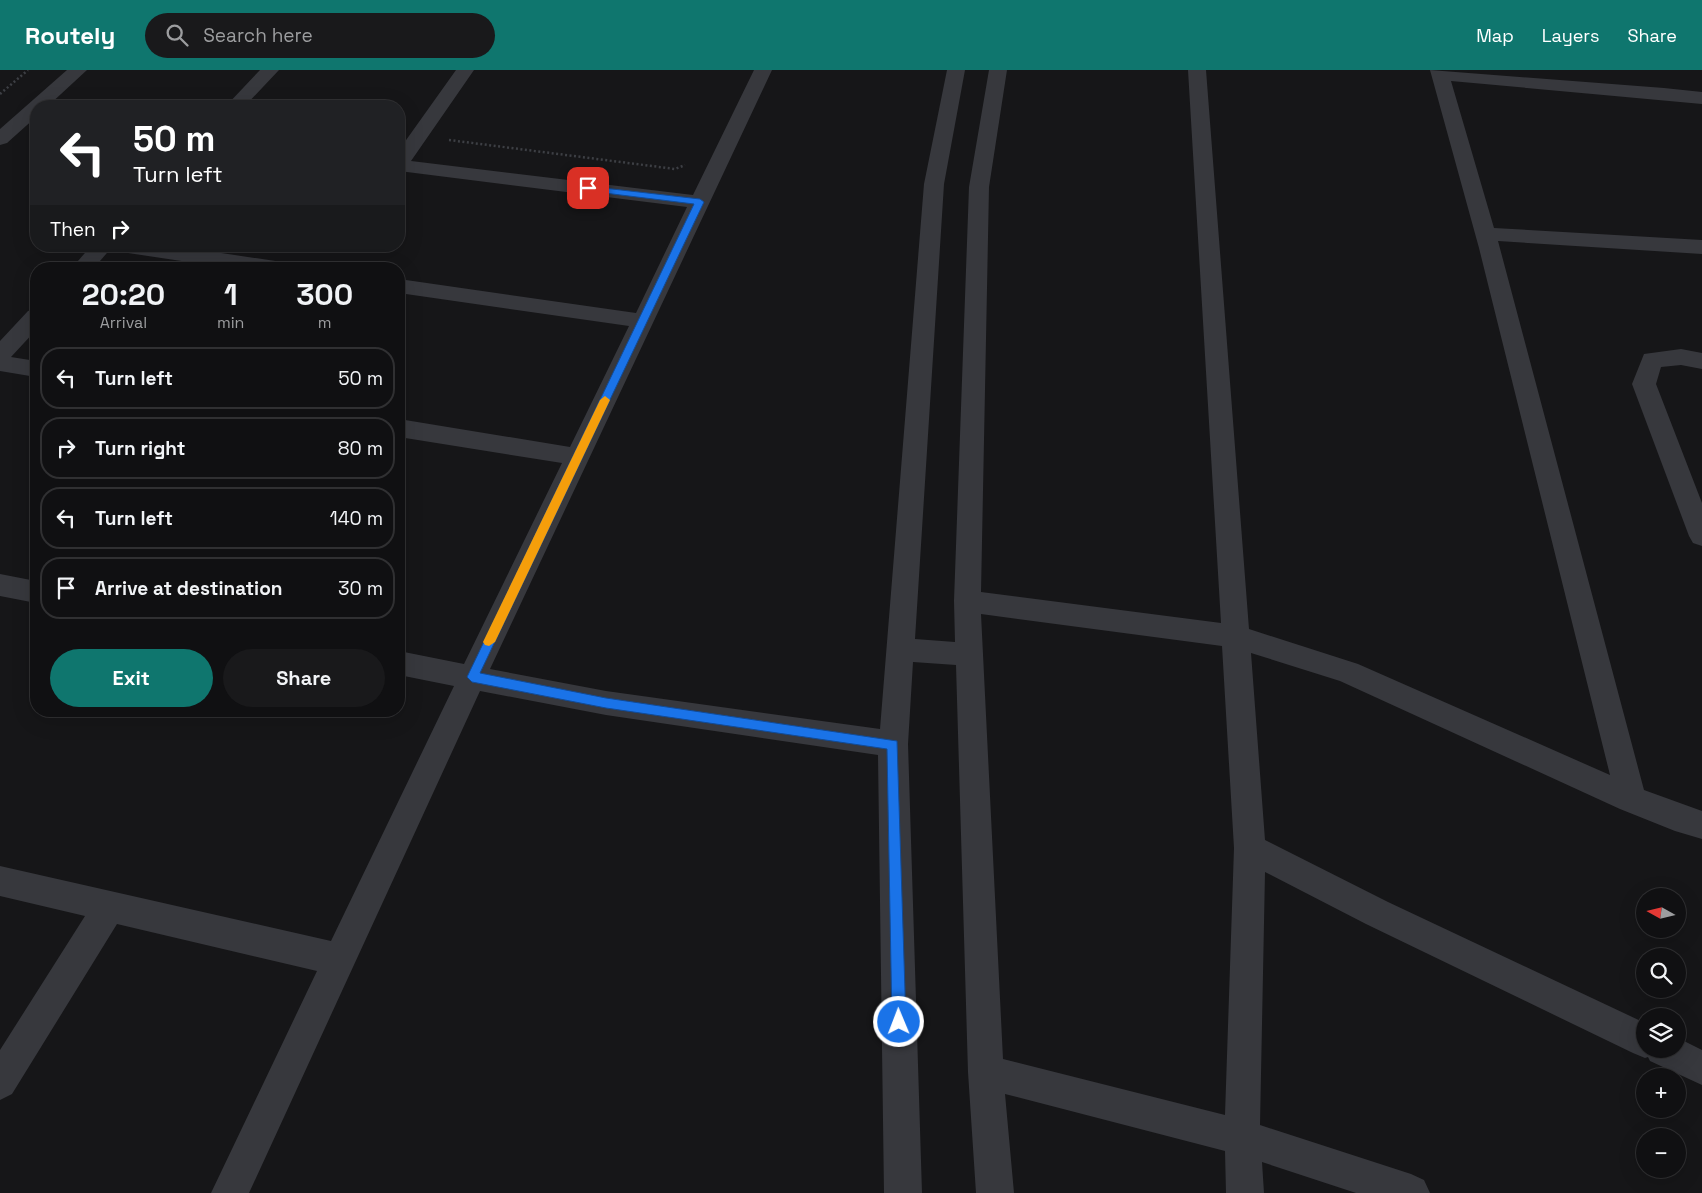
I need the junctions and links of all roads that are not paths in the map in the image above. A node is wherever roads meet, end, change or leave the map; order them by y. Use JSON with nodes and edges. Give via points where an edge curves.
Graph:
{"nodes":[{"id":1,"x":78,"y":70,"type":"edge"},
{"id":2,"x":270,"y":70,"type":"edge"},
{"id":3,"x":464,"y":70,"type":"edge"},
{"id":4,"x":763,"y":70,"type":"edge"},
{"id":5,"x":956,"y":70,"type":"edge"},
{"id":6,"x":998,"y":70,"type":"edge"},
{"id":7,"x":1197,"y":70,"type":"edge"},
{"id":8,"x":1439,"y":72,"type":"edge"},
{"id":9,"x":1702,"y":98,"type":"edge"},
{"id":10,"x":43,"y":100,"type":"edge"},
{"id":11,"x":241,"y":100,"type":"edge"},
{"id":12,"x":30,"y":112,"type":"edge"},
{"id":13,"x":0,"y":139,"type":"edge"},
{"id":14,"x":405,"y":155,"type":"edge"},
{"id":15,"x":405,"y":165,"type":"edge"},
{"id":16,"x":700,"y":202,"type":"junction"},
{"id":17,"x":1485,"y":234,"type":"junction"},
{"id":18,"x":1702,"y":247,"type":"edge"},
{"id":19,"x":97,"y":252,"type":"edge"},
{"id":20,"x":168,"y":252,"type":"edge"},
{"id":21,"x":88,"y":262,"type":"edge"},
{"id":22,"x":235,"y":262,"type":"edge"},
{"id":23,"x":405,"y":287,"type":"edge"},
{"id":24,"x":643,"y":321,"type":"junction"},
{"id":25,"x":30,"y":322,"type":"edge"},
{"id":26,"x":0,"y":354,"type":"edge"},
{"id":27,"x":1702,"y":361,"type":"edge"},
{"id":28,"x":0,"y":363,"type":"edge"},
{"id":29,"x":30,"y":368,"type":"edge"},
{"id":30,"x":405,"y":429,"type":"edge"},
{"id":31,"x":578,"y":457,"type":"junction"},
{"id":32,"x":1702,"y":536,"type":"edge"},
{"id":33,"x":0,"y":585,"type":"edge"},
{"id":34,"x":30,"y":591,"type":"edge"},
{"id":35,"x":967,"y":601,"type":"junction"},
{"id":36,"x":1238,"y":637,"type":"junction"},
{"id":37,"x":900,"y":649,"type":"junction"},
{"id":38,"x":970,"y":655,"type":"junction"},
{"id":39,"x":405,"y":664,"type":"edge"},
{"id":40,"x":472,"y":677,"type":"junction"},
{"id":41,"x":893,"y":744,"type":"junction"},
{"id":42,"x":1631,"y":799,"type":"junction"},
{"id":43,"x":1702,"y":825,"type":"edge"},
{"id":44,"x":1250,"y":848,"type":"junction"},
{"id":45,"x":0,"y":881,"type":"edge"},
{"id":46,"x":110,"y":906,"type":"junction"},
{"id":47,"x":340,"y":960,"type":"junction"},
{"id":48,"x":1636,"y":1037,"type":"edge"},
{"id":49,"x":1681,"y":1058,"type":"edge"},
{"id":50,"x":1702,"y":1068,"type":"edge"},
{"id":51,"x":986,"y":1072,"type":"junction"},
{"id":52,"x":0,"y":1082,"type":"edge"},
{"id":53,"x":1242,"y":1137,"type":"junction"},
{"id":54,"x":230,"y":1193,"type":"edge"},
{"id":55,"x":903,"y":1193,"type":"edge"},
{"id":56,"x":995,"y":1193,"type":"edge"},
{"id":57,"x":1245,"y":1193,"type":"edge"},
{"id":58,"x":1411,"y":1193,"type":"edge"}],
"edges":[{"from":1,"to":10,"type":"street"},
{"from":2,"to":11,"type":"street"},
{"from":3,"to":14,"type":"street"},
{"from":4,"to":16,"type":"street"},
{"from":5,"to":37,"type":"street","via":[[934,184]]},
{"from":6,"to":35,"type":"street","via":[[979,187]]},
{"from":7,"to":36,"type":"street"},
{"from":8,"to":9,"type":"street"},
{"from":8,"to":17,"type":"street"},
{"from":12,"to":13,"type":"street"},
{"from":15,"to":16,"type":"street"},
{"from":16,"to":24,"type":"street"},
{"from":17,"to":18,"type":"street"},
{"from":17,"to":42,"type":"street"},
{"from":19,"to":21,"type":"street"},
{"from":20,"to":22,"type":"street"},
{"from":23,"to":24,"type":"street"},
{"from":24,"to":31,"type":"street"},
{"from":25,"to":26,"type":"street"},
{"from":27,"to":32,"type":"street","via":[[1682,357],[1652,360],[1644,384]]},
{"from":28,"to":29,"type":"street"},
{"from":30,"to":31,"type":"street"},
{"from":31,"to":40,"type":"street"},
{"from":33,"to":34,"type":"street"},
{"from":35,"to":36,"type":"street"},
{"from":35,"to":38,"type":"street"},
{"from":36,"to":42,"type":"street","via":[[1348,672]]},
{"from":36,"to":44,"type":"street"},
{"from":37,"to":38,"type":"street"},
{"from":37,"to":41,"type":"street"},
{"from":38,"to":51,"type":"street"},
{"from":39,"to":40,"type":"street"},
{"from":40,"to":41,"type":"street","via":[[606,703]]},
{"from":40,"to":47,"type":"street"},
{"from":41,"to":55,"type":"street"},
{"from":42,"to":43,"type":"street"},
{"from":44,"to":48,"type":"street","via":[[1377,913]]},
{"from":44,"to":53,"type":"street"},
{"from":45,"to":46,"type":"street"},
{"from":46,"to":47,"type":"street"},
{"from":46,"to":52,"type":"street"},
{"from":47,"to":54,"type":"street"},
{"from":49,"to":50,"type":"street"},
{"from":51,"to":53,"type":"street"},
{"from":51,"to":56,"type":"street"},
{"from":53,"to":57,"type":"street"},
{"from":53,"to":58,"type":"street"}]}
